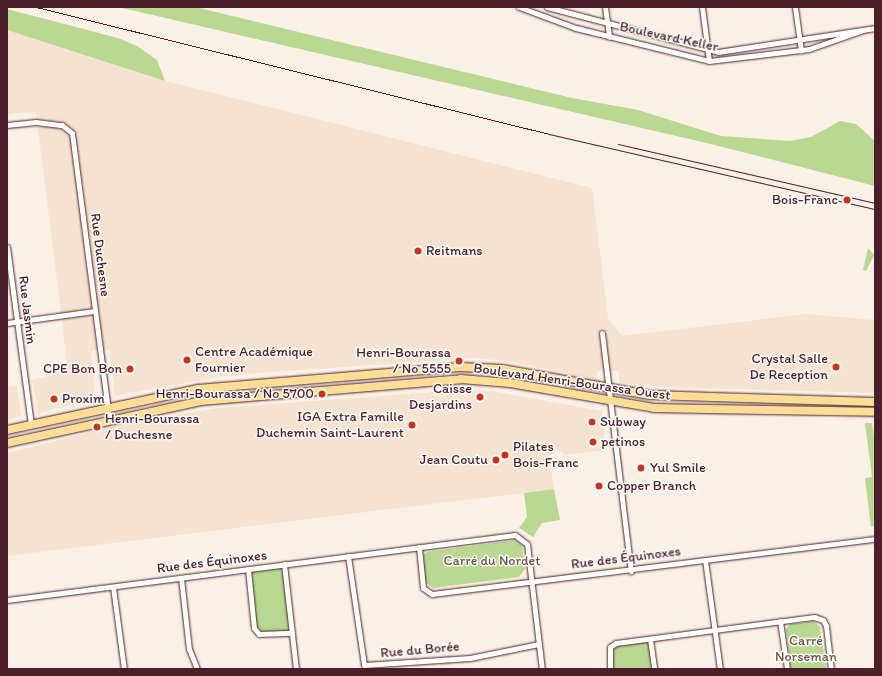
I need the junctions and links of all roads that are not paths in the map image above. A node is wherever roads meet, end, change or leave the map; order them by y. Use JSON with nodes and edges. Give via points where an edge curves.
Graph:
{"nodes":[{"id":1,"x":519,"y":7,"type":"edge"},
{"id":2,"x":547,"y":7,"type":"edge"},
{"id":3,"x":605,"y":7,"type":"edge"},
{"id":4,"x":702,"y":7,"type":"edge"},
{"id":5,"x":795,"y":7,"type":"edge"},
{"id":6,"x":608,"y":24,"type":"junction"},
{"id":7,"x":875,"y":28,"type":"edge"},
{"id":8,"x":863,"y":30,"type":"junction"},
{"id":9,"x":608,"y":37,"type":"junction"},
{"id":10,"x":800,"y":40,"type":"junction"},
{"id":11,"x":708,"y":49,"type":"junction"},
{"id":12,"x":801,"y":51,"type":"junction"},
{"id":13,"x":709,"y":61,"type":"junction"},
{"id":14,"x":7,"y":125,"type":"edge"},
{"id":15,"x":7,"y":246,"type":"edge"},
{"id":16,"x":94,"y":311,"type":"junction"},
{"id":17,"x":16,"y":322,"type":"junction"},
{"id":18,"x":7,"y":323,"type":"edge"},
{"id":19,"x":602,"y":333,"type":"dead end"},
{"id":20,"x":606,"y":390,"type":"junction"},
{"id":21,"x":608,"y":402,"type":"junction"},
{"id":22,"x":875,"y":402,"type":"edge"},
{"id":23,"x":107,"y":406,"type":"junction"},
{"id":24,"x":875,"y":412,"type":"edge"},
{"id":25,"x":109,"y":419,"type":"junction"},
{"id":26,"x":31,"y":424,"type":"junction"},
{"id":27,"x":7,"y":430,"type":"edge"},
{"id":28,"x":7,"y":443,"type":"edge"},
{"id":29,"x":875,"y":540,"type":"edge"},
{"id":30,"x":419,"y":547,"type":"junction"},
{"id":31,"x":348,"y":556,"type":"junction"},
{"id":32,"x":705,"y":560,"type":"junction"},
{"id":33,"x":284,"y":564,"type":"junction"},
{"id":34,"x":248,"y":569,"type":"junction"},
{"id":35,"x":631,"y":571,"type":"junction"},
{"id":36,"x":181,"y":578,"type":"junction"},
{"id":37,"x":532,"y":581,"type":"junction"},
{"id":38,"x":113,"y":587,"type":"junction"},
{"id":39,"x":7,"y":600,"type":"edge"},
{"id":40,"x":780,"y":621,"type":"junction"},
{"id":41,"x":714,"y":629,"type":"junction"},
{"id":42,"x":292,"y":633,"type":"junction"},
{"id":43,"x":650,"y":639,"type":"junction"},
{"id":44,"x":539,"y":644,"type":"junction"},
{"id":45,"x":124,"y":669,"type":"edge"},
{"id":46,"x":197,"y":669,"type":"edge"},
{"id":47,"x":296,"y":669,"type":"edge"},
{"id":48,"x":542,"y":669,"type":"edge"},
{"id":49,"x":610,"y":669,"type":"edge"},
{"id":50,"x":654,"y":669,"type":"edge"},
{"id":51,"x":720,"y":669,"type":"edge"},
{"id":52,"x":787,"y":669,"type":"edge"},
{"id":53,"x":831,"y":669,"type":"edge"}],
"edges":[{"from":1,"to":9,"type":"street","name":"Boulevard Keller"},
{"from":2,"to":6,"type":"street","name":"Boulevard Keller"},
{"from":3,"to":6,"type":"street"},
{"from":4,"to":11,"type":"street"},
{"from":5,"to":10,"type":"street"},
{"from":6,"to":9,"type":"street"},
{"from":6,"to":11,"type":"street","name":"Boulevard Keller"},
{"from":7,"to":8,"type":"street","name":"Boulevard Keller"},
{"from":8,"to":10,"type":"street","name":"Boulevard Keller"},
{"from":8,"to":12,"type":"street","name":"Boulevard Keller"},
{"from":9,"to":13,"type":"street","name":"Boulevard Keller"},
{"from":10,"to":11,"type":"street","name":"Boulevard Keller","via":[[718,52]]},
{"from":10,"to":12,"type":"street"},
{"from":11,"to":13,"type":"street"},
{"from":12,"to":13,"type":"street","name":"Boulevard Keller"},
{"from":14,"to":16,"type":"street","name":"Rue Duchesne","via":[[36,122],[62,125],[72,133]]},
{"from":15,"to":17,"type":"street","name":"Rue Jasmin"},
{"from":16,"to":17,"type":"street"},
{"from":16,"to":23,"type":"street","name":"Rue Duchesne"},
{"from":17,"to":18,"type":"street"},
{"from":17,"to":26,"type":"street","name":"Rue Jasmin"},
{"from":19,"to":20,"type":"street"},
{"from":20,"to":21,"type":"street"},
{"from":20,"to":22,"type":"main road","name":"Boulevard Henri-Bourassa Ouest","via":[[696,398]]},
{"from":20,"to":23,"type":"main road","name":"Boulevard Henri-Bourassa Ouest","via":[[502,369],[460,367],[212,387]]},
{"from":21,"to":24,"type":"main road","name":"Boulevard Henri-Bourassa Ouest","via":[[685,410]]},
{"from":21,"to":25,"type":"main road","name":"Boulevard Henri-Bourassa Ouest","via":[[510,383],[461,379],[242,396]]},
{"from":21,"to":35,"type":"street"},
{"from":23,"to":25,"type":"street","name":"Rue Duchesne"},
{"from":23,"to":26,"type":"main road","name":"Boulevard Henri-Bourassa Ouest"},
{"from":25,"to":28,"type":"main road","name":"Boulevard Henri-Bourassa Ouest"},
{"from":26,"to":27,"type":"main road","name":"Boulevard Henri-Bourassa Ouest"},
{"from":29,"to":32,"type":"street","name":"Rue des Équinoxes"},
{"from":30,"to":31,"type":"street","name":"Rue des Équinoxes"},
{"from":30,"to":37,"type":"street","name":"Rue des Équinoxes","via":[[515,535],[523,537]]},
{"from":30,"to":37,"type":"street","name":"Rue des Équinoxes","via":[[423,588],[432,594]]},
{"from":31,"to":33,"type":"street","name":"Rue des Équinoxes"},
{"from":31,"to":44,"type":"street","name":"Rue du Borée","via":[[364,665],[470,658]]},
{"from":32,"to":35,"type":"street","name":"Rue des Équinoxes"},
{"from":32,"to":41,"type":"street"},
{"from":33,"to":34,"type":"street","name":"Rue des Équinoxes"},
{"from":33,"to":42,"type":"street"},
{"from":34,"to":36,"type":"street","name":"Rue des Équinoxes"},
{"from":34,"to":42,"type":"street","via":[[254,628],[259,634]]},
{"from":35,"to":37,"type":"street","name":"Rue des Équinoxes"},
{"from":36,"to":38,"type":"street","name":"Rue des Équinoxes"},
{"from":36,"to":46,"type":"street","via":[[189,649]]},
{"from":37,"to":44,"type":"street"},
{"from":38,"to":39,"type":"street","name":"Rue des Équinoxes"},
{"from":38,"to":45,"type":"street"},
{"from":40,"to":41,"type":"street"},
{"from":40,"to":52,"type":"street"},
{"from":40,"to":53,"type":"street","via":[[814,617],[823,620]]},
{"from":41,"to":43,"type":"street"},
{"from":41,"to":51,"type":"street"},
{"from":42,"to":47,"type":"street"},
{"from":43,"to":49,"type":"street","via":[[610,647]]},
{"from":43,"to":50,"type":"street"},
{"from":44,"to":48,"type":"street"}]}
